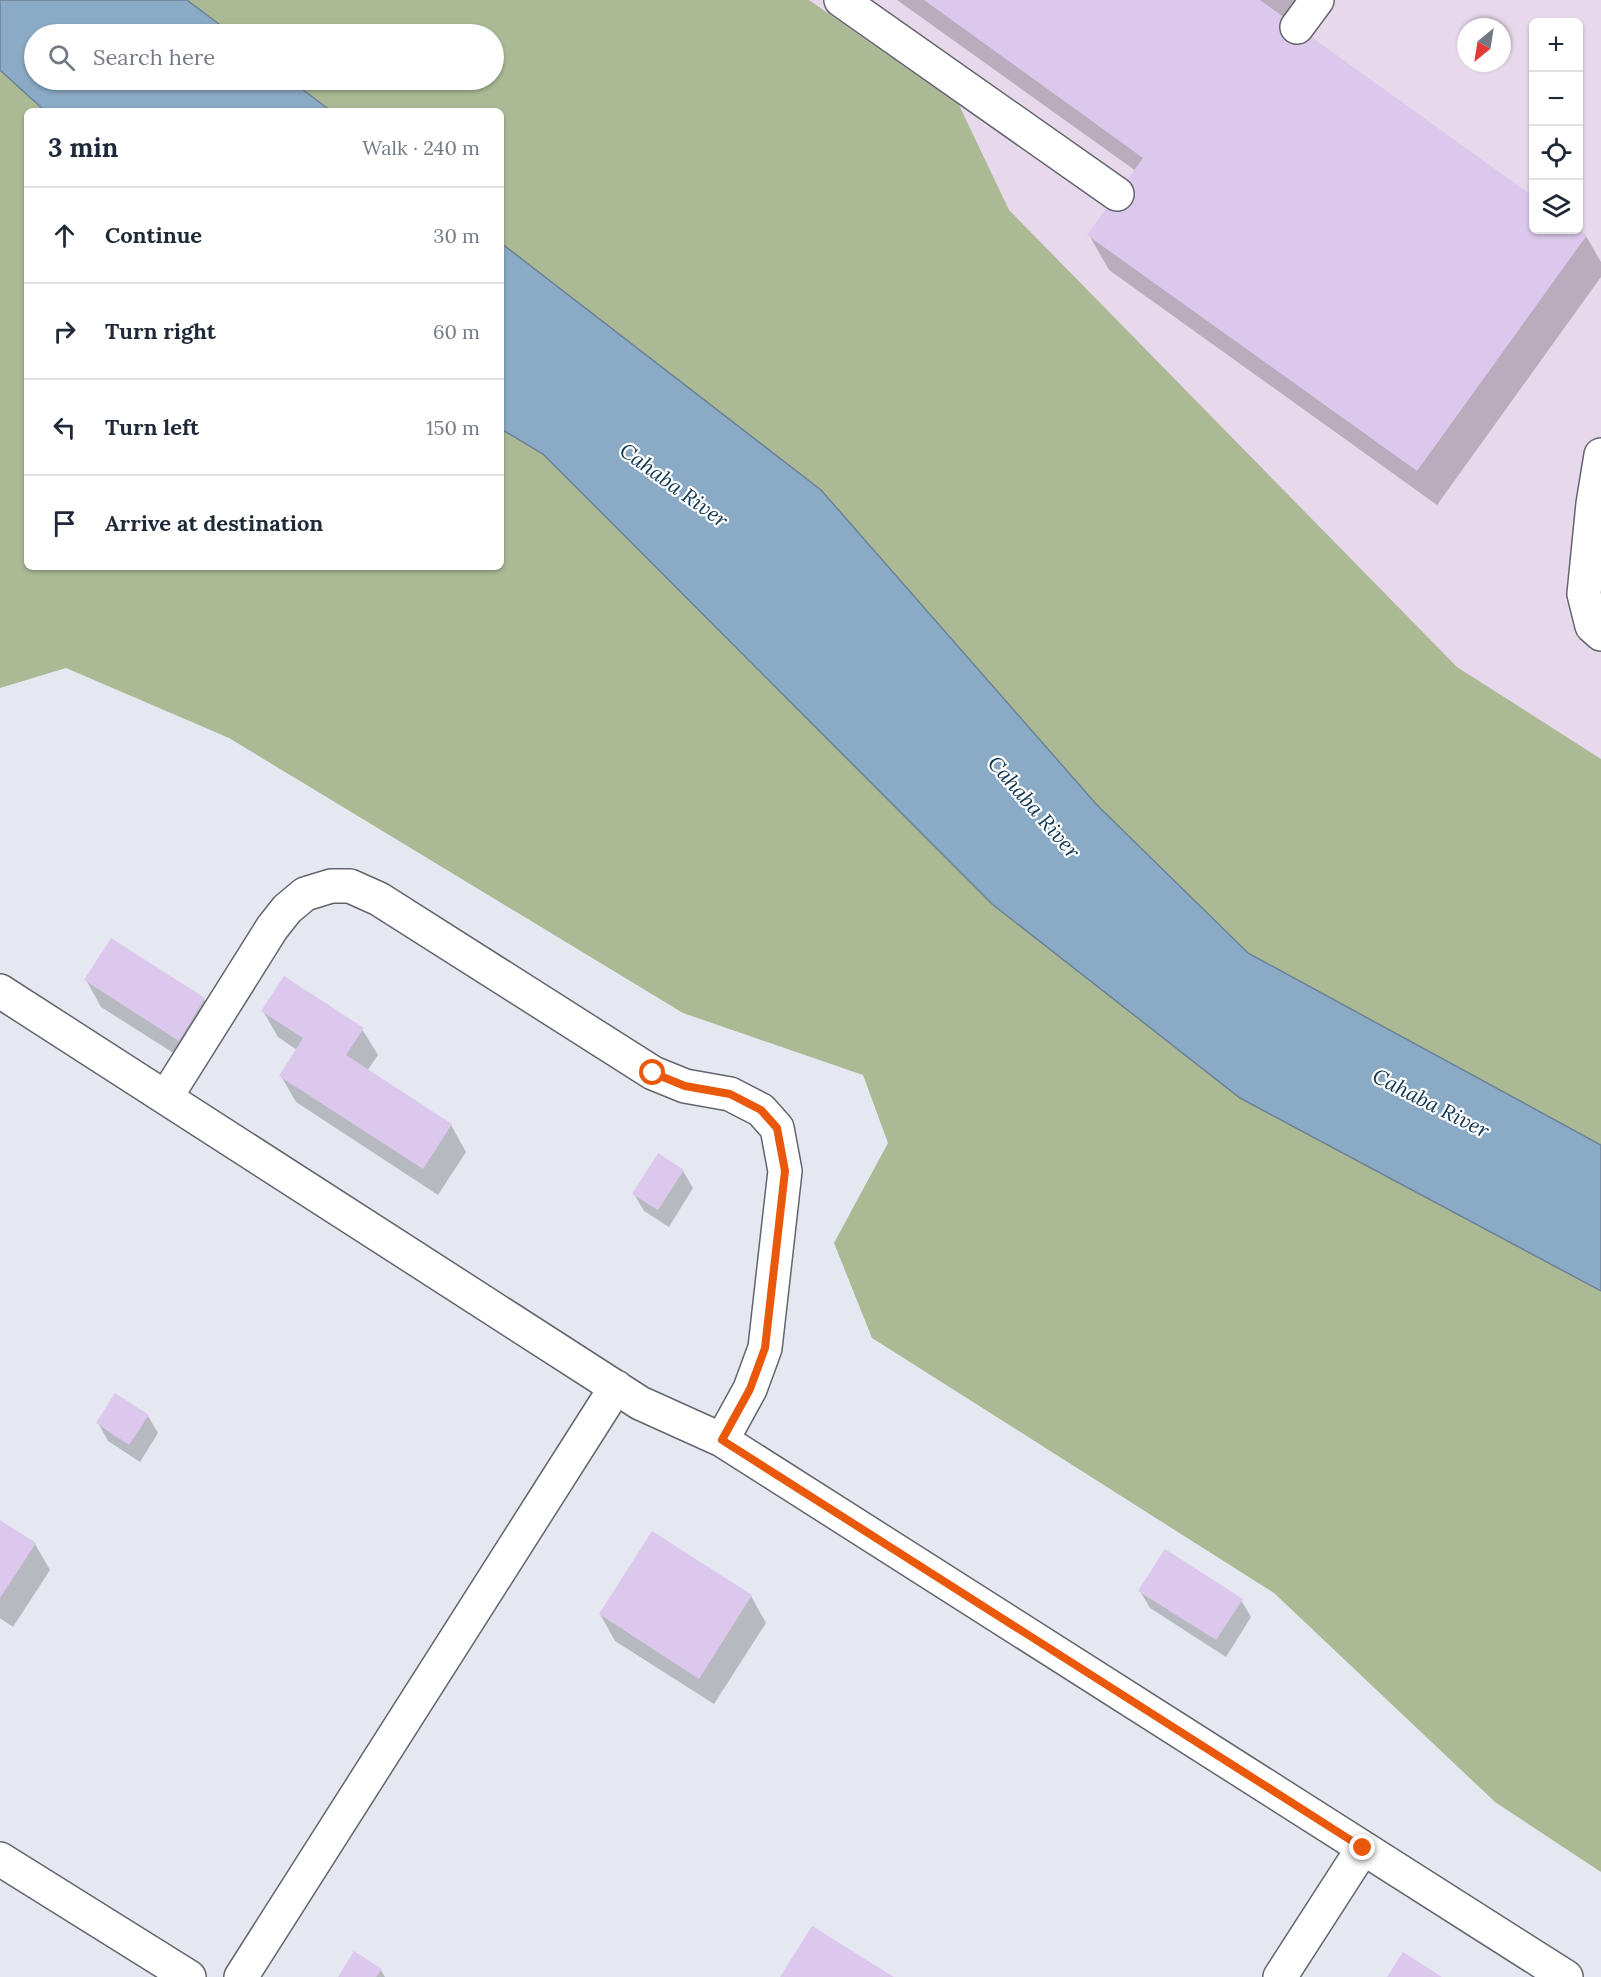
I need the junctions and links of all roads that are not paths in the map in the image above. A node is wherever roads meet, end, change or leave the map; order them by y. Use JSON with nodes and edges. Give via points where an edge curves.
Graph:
{"nodes":[{"id":1,"x":841,"y":0,"type":"edge"},
{"id":2,"x":1317,"y":0,"type":"edge"},
{"id":3,"x":1297,"y":27,"type":"dead end"},
{"id":4,"x":1117,"y":194,"type":"dead end"},
{"id":5,"x":1601,"y":455,"type":"edge"},
{"id":6,"x":1601,"y":634,"type":"edge"},
{"id":7,"x":0,"y":991,"type":"edge"},
{"id":8,"x":166,"y":1097,"type":"junction"},
{"id":9,"x":616,"y":1387,"type":"junction"},
{"id":10,"x":722,"y":1440,"type":"junction"},
{"id":11,"x":1363,"y":1848,"type":"junction"},
{"id":12,"x":0,"y":1859,"type":"edge"},
{"id":13,"x":189,"y":1977,"type":"edge"},
{"id":14,"x":241,"y":1977,"type":"edge"},
{"id":15,"x":1280,"y":1977,"type":"edge"},
{"id":16,"x":1566,"y":1977,"type":"edge"}],
"edges":[{"from":1,"to":4,"type":"lane"},
{"from":2,"to":3,"type":"lane"},
{"from":5,"to":6,"type":"lane","via":[[1584,594],[1592,626]]},
{"from":7,"to":8,"type":"lane"},
{"from":8,"to":9,"type":"lane"},
{"from":8,"to":10,"type":"lane","via":[[287,909],[305,894],[331,886],[350,886],[379,898],[653,1073],[685,1086],[730,1094],[761,1110],[777,1128],[785,1171],[765,1348],[750,1389]]},
{"from":9,"to":10,"type":"lane","via":[[640,1403]]},
{"from":9,"to":14,"type":"lane"},
{"from":10,"to":11,"type":"lane"},
{"from":11,"to":15,"type":"lane"},
{"from":11,"to":16,"type":"lane"},
{"from":12,"to":13,"type":"lane"}]}
